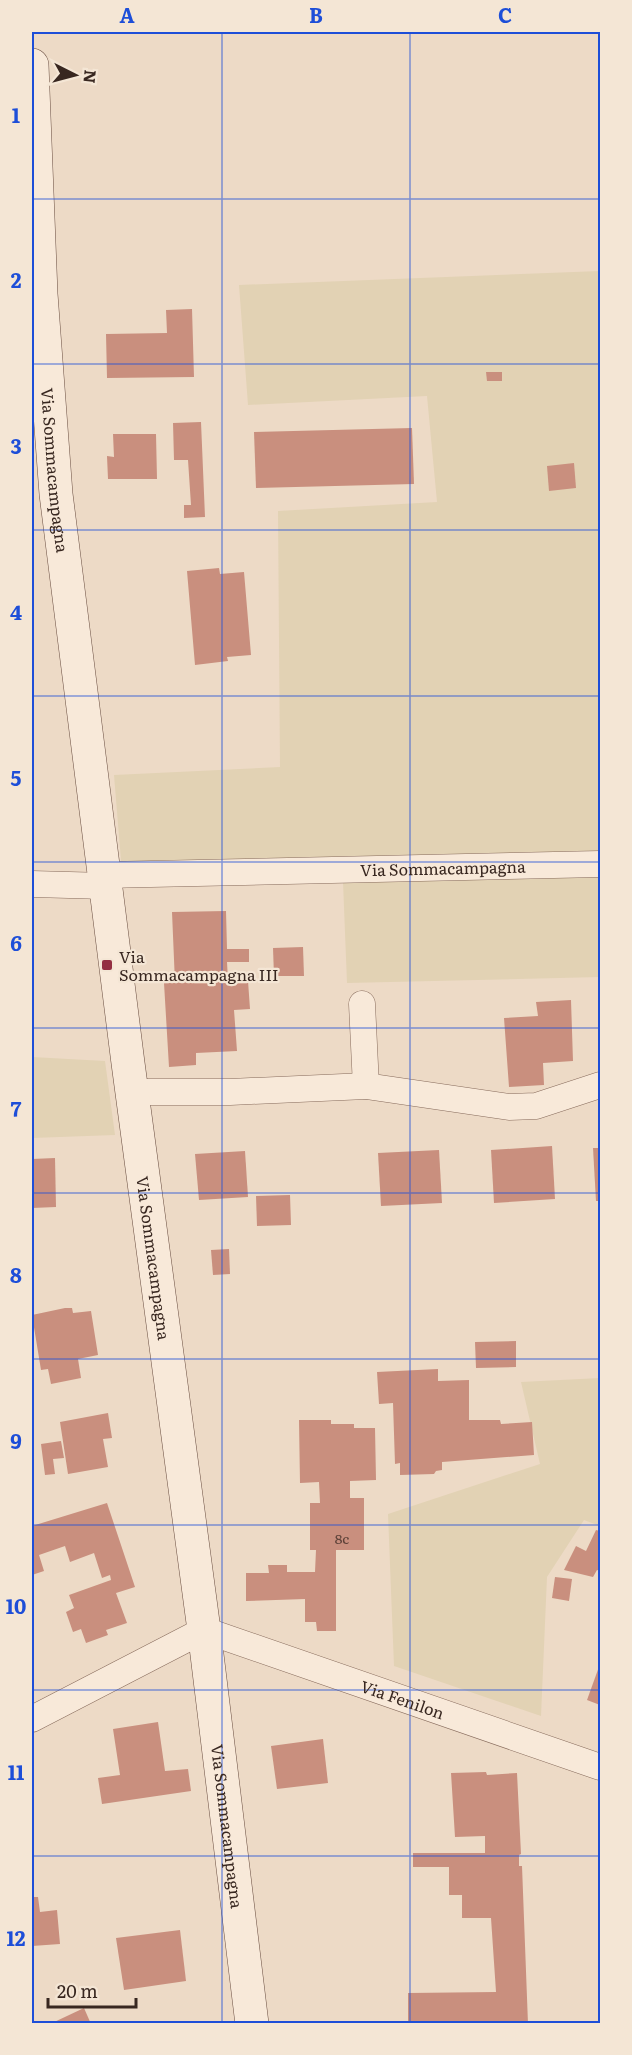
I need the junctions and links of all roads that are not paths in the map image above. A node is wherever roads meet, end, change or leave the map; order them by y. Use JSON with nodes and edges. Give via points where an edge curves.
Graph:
{"nodes":[{"id":1,"x":32,"y":65,"type":"edge"},
{"id":2,"x":600,"y":864,"type":"edge"},
{"id":3,"x":105,"y":881,"type":"junction"},
{"id":4,"x":32,"y":884,"type":"edge"},
{"id":5,"x":362,"y":1004,"type":"dead end"},
{"id":6,"x":600,"y":1085,"type":"edge"},
{"id":7,"x":366,"y":1086,"type":"junction"},
{"id":8,"x":133,"y":1092,"type":"junction"},
{"id":9,"x":204,"y":1630,"type":"junction"},
{"id":10,"x":32,"y":1719,"type":"edge"},
{"id":11,"x":600,"y":1767,"type":"edge"},
{"id":12,"x":252,"y":2024,"type":"edge"}],
"edges":[{"from":1,"to":3,"type":"street","name":"Via Sommacampagna","via":[[41,294],[56,494]]},
{"from":2,"to":3,"type":"street","name":"Via Sommacampagna"},
{"from":3,"to":4,"type":"street","name":"Via Sommacampagna"},
{"from":3,"to":8,"type":"street","name":"Via Sommacampagna"},
{"from":5,"to":7,"type":"street"},
{"from":6,"to":7,"type":"street","via":[[536,1106],[509,1107]]},
{"from":7,"to":8,"type":"street"},
{"from":8,"to":9,"type":"street","name":"Via Sommacampagna"},
{"from":9,"to":10,"type":"street"},
{"from":9,"to":11,"type":"street","name":"Via Fenilon"},
{"from":9,"to":12,"type":"street","name":"Via Sommacampagna"}]}
